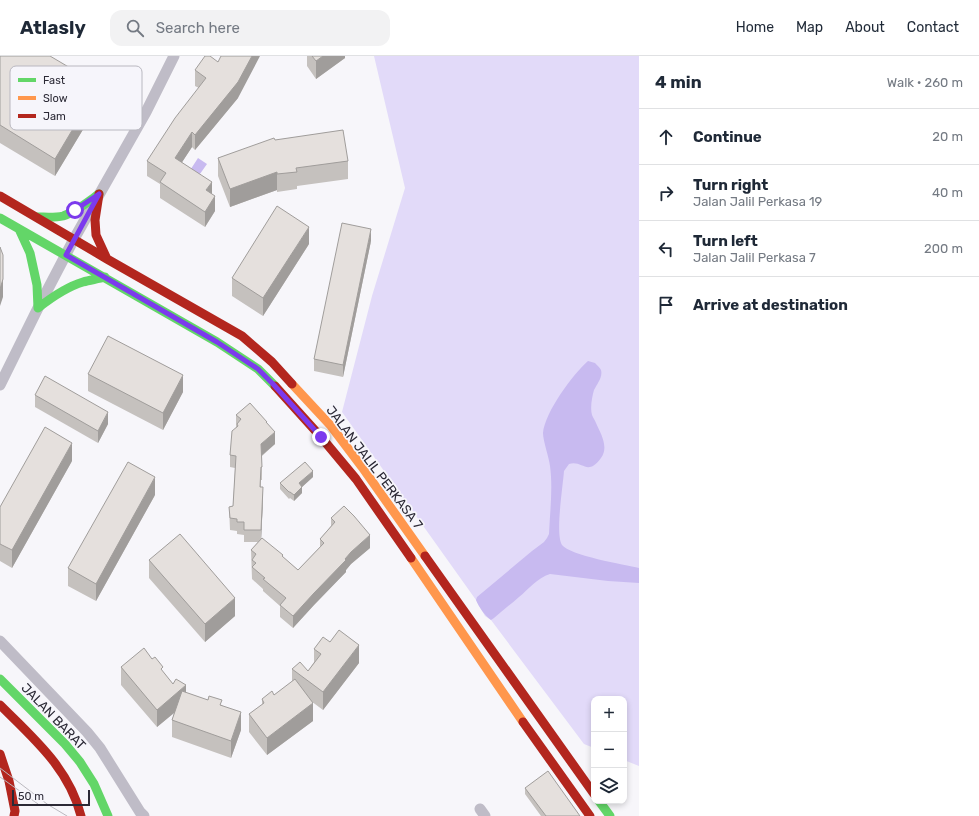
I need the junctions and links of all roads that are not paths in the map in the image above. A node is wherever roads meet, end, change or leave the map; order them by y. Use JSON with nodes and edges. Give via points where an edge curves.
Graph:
{"nodes":[{"id":1,"x":174,"y":56,"type":"edge"},
{"id":2,"x":142,"y":119,"type":"edge"},
{"id":3,"x":136,"y":130,"type":"edge"},
{"id":4,"x":99,"y":194,"type":"junction"},
{"id":5,"x":0,"y":196,"type":"edge"},
{"id":6,"x":37,"y":217,"type":"junction"},
{"id":7,"x":0,"y":218,"type":"edge"},
{"id":8,"x":19,"y":229,"type":"junction"},
{"id":9,"x":74,"y":239,"type":"junction"},
{"id":10,"x":66,"y":255,"type":"junction"},
{"id":11,"x":107,"y":259,"type":"junction"},
{"id":12,"x":105,"y":277,"type":"junction"},
{"id":13,"x":38,"y":308,"type":"junction"},
{"id":14,"x":0,"y":385,"type":"edge"},
{"id":15,"x":0,"y":641,"type":"edge"},
{"id":16,"x":0,"y":679,"type":"edge"},
{"id":17,"x":0,"y":705,"type":"edge"},
{"id":18,"x":0,"y":754,"type":"edge"},
{"id":19,"x":591,"y":790,"type":"edge"},
{"id":20,"x":601,"y":804,"type":"edge"},
{"id":21,"x":14,"y":816,"type":"edge"},
{"id":22,"x":81,"y":816,"type":"edge"},
{"id":23,"x":108,"y":816,"type":"edge"},
{"id":24,"x":144,"y":816,"type":"edge"},
{"id":25,"x":590,"y":816,"type":"edge"},
{"id":26,"x":610,"y":816,"type":"edge"}],
"edges":[{"from":1,"to":2,"type":"street"},
{"from":3,"to":4,"type":"street"},
{"from":4,"to":6,"type":"main road","via":[[63,216]]},
{"from":4,"to":9,"type":"street"},
{"from":4,"to":11,"type":"main road","via":[[95,220],[96,235]]},
{"from":5,"to":6,"type":"main road","name":"JALAN JALIL PERKASA 7"},
{"from":6,"to":9,"type":"main road","name":"JALAN JALIL PERKASA 7"},
{"from":7,"to":8,"type":"main road","name":"JALAN JALIL PERKASA 7"},
{"from":8,"to":10,"type":"main road","name":"JALAN JALIL PERKASA 7"},
{"from":8,"to":13,"type":"main road","via":[[30,253],[37,285]]},
{"from":9,"to":10,"type":"street"},
{"from":9,"to":11,"type":"main road","name":"JALAN JALIL PERKASA 7"},
{"from":10,"to":12,"type":"main road","name":"JALAN JALIL PERKASA 7"},
{"from":10,"to":13,"type":"street"},
{"from":11,"to":19,"type":"main road","name":"JALAN JALIL PERKASA 7","via":[[242,336],[272,362],[331,426]]},
{"from":12,"to":13,"type":"main road","via":[[68,288]]},
{"from":12,"to":25,"type":"main road","name":"JALAN JALIL PERKASA 7","via":[[217,342],[258,369],[311,426],[356,479]]},
{"from":13,"to":14,"type":"street"},
{"from":15,"to":24,"type":"street","via":[[100,748]]},
{"from":16,"to":23,"type":"main road","name":"JALAN BARAT","via":[[80,762],[94,784]]},
{"from":17,"to":22,"type":"main road","via":[[46,751],[65,777]]},
{"from":18,"to":21,"type":"main road","via":[[10,781]]},
{"from":20,"to":26,"type":"main road"}]}
